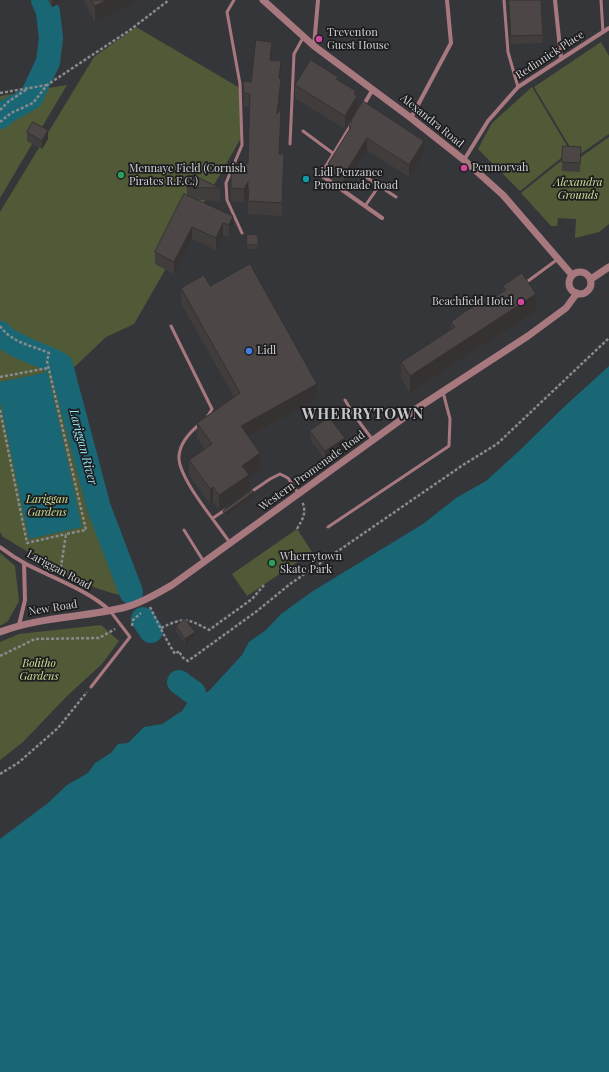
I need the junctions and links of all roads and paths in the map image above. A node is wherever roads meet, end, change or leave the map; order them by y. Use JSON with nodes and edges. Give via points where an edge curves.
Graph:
{"nodes":[{"id":1,"x":169,"y":0,"type":"edge"},
{"id":2,"x":234,"y":0,"type":"edge"},
{"id":3,"x":263,"y":0,"type":"edge"},
{"id":4,"x":318,"y":0,"type":"edge"},
{"id":5,"x":447,"y":0,"type":"edge"},
{"id":6,"x":504,"y":0,"type":"edge"},
{"id":7,"x":555,"y":0,"type":"edge"},
{"id":8,"x":601,"y":0,"type":"edge"},
{"id":9,"x":609,"y":28,"type":"edge"},
{"id":10,"x":603,"y":32,"type":"junction"},
{"id":11,"x":304,"y":36,"type":"junction"},
{"id":12,"x":314,"y":46,"type":"junction"},
{"id":13,"x":561,"y":58,"type":"junction"},
{"id":14,"x":47,"y":85,"type":"junction"},
{"id":15,"x":518,"y":87,"type":"junction"},
{"id":16,"x":30,"y":88,"type":"junction"},
{"id":17,"x":373,"y":88,"type":"junction"},
{"id":18,"x":0,"y":93,"type":"edge"},
{"id":19,"x":361,"y":108,"type":"edge"},
{"id":20,"x":0,"y":110,"type":"edge"},
{"id":21,"x":411,"y":118,"type":"junction"},
{"id":22,"x":0,"y":122,"type":"edge"},
{"id":23,"x":353,"y":122,"type":"edge"},
{"id":24,"x":303,"y":132,"type":"dead end"},
{"id":25,"x":290,"y":144,"type":"dead end"},
{"id":26,"x":334,"y":154,"type":"junction"},
{"id":27,"x":464,"y":160,"type":"junction"},
{"id":28,"x":360,"y":173,"type":"dead end"},
{"id":29,"x":379,"y":186,"type":"junction"},
{"id":30,"x":396,"y":197,"type":"dead end"},
{"id":31,"x":365,"y":206,"type":"junction"},
{"id":32,"x":382,"y":218,"type":"dead end"},
{"id":33,"x":242,"y":233,"type":"dead end"},
{"id":34,"x":558,"y":258,"type":"junction"},
{"id":35,"x":609,"y":267,"type":"edge"},
{"id":36,"x":572,"y":275,"type":"junction"},
{"id":37,"x":591,"y":279,"type":"junction"},
{"id":38,"x":520,"y":287,"type":"edge"},
{"id":39,"x":576,"y":293,"type":"junction"},
{"id":40,"x":0,"y":326,"type":"edge"},
{"id":41,"x":171,"y":326,"type":"dead end"},
{"id":42,"x":609,"y":338,"type":"edge"},
{"id":43,"x":48,"y":368,"type":"junction"},
{"id":44,"x":0,"y":377,"type":"edge"},
{"id":45,"x":443,"y":392,"type":"junction"},
{"id":46,"x":345,"y":400,"type":"dead end"},
{"id":47,"x":0,"y":410,"type":"edge"},
{"id":48,"x":373,"y":440,"type":"junction"},
{"id":49,"x":299,"y":494,"type":"junction"},
{"id":50,"x":244,"y":496,"type":"edge"},
{"id":51,"x":226,"y":510,"type":"edge"},
{"id":52,"x":213,"y":518,"type":"junction"},
{"id":53,"x":328,"y":527,"type":"dead end"},
{"id":54,"x":297,"y":529,"type":"dead end"},
{"id":55,"x":184,"y":530,"type":"dead end"},
{"id":56,"x":66,"y":534,"type":"junction"},
{"id":57,"x":230,"y":543,"type":"junction"},
{"id":58,"x":0,"y":547,"type":"edge"},
{"id":59,"x":204,"y":562,"type":"junction"},
{"id":60,"x":24,"y":563,"type":"junction"},
{"id":61,"x":59,"y":580,"type":"junction"},
{"id":62,"x":264,"y":585,"type":"dead end"},
{"id":63,"x":149,"y":607,"type":"dead end"},
{"id":64,"x":110,"y":610,"type":"junction"},
{"id":65,"x":144,"y":611,"type":"dead end"},
{"id":66,"x":133,"y":620,"type":"junction"},
{"id":67,"x":19,"y":624,"type":"junction"},
{"id":68,"x":121,"y":626,"type":"junction"},
{"id":69,"x":162,"y":628,"type":"junction"},
{"id":70,"x":0,"y":632,"type":"edge"},
{"id":71,"x":130,"y":637,"type":"junction"},
{"id":72,"x":0,"y":656,"type":"edge"},
{"id":73,"x":91,"y":686,"type":"joint"},
{"id":74,"x":0,"y":774,"type":"edge"}],
"edges":[{"from":1,"to":14,"type":"path","via":[[130,30]]},
{"from":2,"to":33,"type":"lane","via":[[227,12],[240,84],[242,144],[226,184],[227,200]]},
{"from":3,"to":11,"type":"street","name":"Alexandra Road"},
{"from":4,"to":12,"type":"street"},
{"from":5,"to":21,"type":"street","via":[[451,43]]},
{"from":6,"to":15,"type":"lane","via":[[508,52]]},
{"from":7,"to":13,"type":"street"},
{"from":8,"to":10,"type":"lane"},
{"from":9,"to":10,"type":"street","name":"Redinnick Place"},
{"from":10,"to":13,"type":"street","name":"Redinnick Place"},
{"from":11,"to":12,"type":"street","name":"Alexandra Road"},
{"from":11,"to":25,"type":"lane","via":[[294,54]]},
{"from":12,"to":17,"type":"street","name":"Alexandra Road"},
{"from":13,"to":15,"type":"street","name":"Redinnick Place"},
{"from":14,"to":16,"type":"path"},
{"from":14,"to":22,"type":"path","via":[[33,103],[11,113]]},
{"from":15,"to":27,"type":"street","name":"Redinnick Place","via":[[488,122]]},
{"from":16,"to":18,"type":"path"},
{"from":16,"to":20,"type":"path"},
{"from":17,"to":19,"type":"street"},
{"from":17,"to":21,"type":"street","name":"Alexandra Road"},
{"from":21,"to":27,"type":"street","name":"Alexandra Road"},
{"from":23,"to":26,"type":"street"},
{"from":24,"to":26,"type":"lane"},
{"from":26,"to":31,"type":"street","via":[[321,175]]},
{"from":27,"to":34,"type":"street","name":"Alexandra Road","via":[[503,195]]},
{"from":28,"to":29,"type":"lane"},
{"from":29,"to":30,"type":"lane"},
{"from":29,"to":31,"type":"lane"},
{"from":31,"to":32,"type":"street"},
{"from":34,"to":36,"type":"street","name":"Alexandra Road"},
{"from":34,"to":38,"type":"lane"},
{"from":35,"to":37,"type":"street"},
{"from":36,"to":37,"type":"street","via":[[583,272]]},
{"from":36,"to":39,"type":"street","via":[[569,285]]},
{"from":37,"to":39,"type":"street","via":[[588,291],[583,294]]},
{"from":39,"to":45,"type":"street","name":"Western Promenade Road","via":[[566,308]]},
{"from":40,"to":43,"type":"path","via":[[12,338],[49,353]]},
{"from":41,"to":52,"type":"lane","via":[[212,409],[206,419],[193,429],[182,443],[179,457],[183,476]]},
{"from":42,"to":69,"type":"path","via":[[497,444],[290,584],[188,661],[179,651],[175,654]]},
{"from":43,"to":44,"type":"path"},
{"from":43,"to":56,"type":"path","via":[[86,530]]},
{"from":45,"to":48,"type":"street","name":"Western Promenade Road"},
{"from":45,"to":53,"type":"lane","via":[[450,419],[449,446]]},
{"from":46,"to":48,"type":"lane"},
{"from":47,"to":56,"type":"path","via":[[27,543]]},
{"from":48,"to":49,"type":"street","name":"Western Promenade Road"},
{"from":49,"to":50,"type":"lane","via":[[288,478],[280,474]]},
{"from":49,"to":54,"type":"path","via":[[305,508]]},
{"from":49,"to":57,"type":"street","name":"Western Promenade Road"},
{"from":51,"to":52,"type":"lane"},
{"from":52,"to":57,"type":"lane"},
{"from":55,"to":59,"type":"lane"},
{"from":56,"to":61,"type":"path"},
{"from":57,"to":59,"type":"street","name":"Western Promenade Road"},
{"from":58,"to":60,"type":"street","name":"Lariggan Road"},
{"from":59,"to":64,"type":"street","name":"Western Promenade Road","via":[[147,599]]},
{"from":60,"to":61,"type":"street","name":"Lariggan Road"},
{"from":60,"to":67,"type":"street","via":[[25,600]]},
{"from":61,"to":64,"type":"street","name":"Lariggan Road"},
{"from":62,"to":69,"type":"path","via":[[252,599],[209,630],[190,620],[176,621]]},
{"from":63,"to":69,"type":"path"},
{"from":64,"to":67,"type":"street","name":"New Road"},
{"from":64,"to":68,"type":"lane"},
{"from":65,"to":66,"type":"path"},
{"from":66,"to":68,"type":"path"},
{"from":66,"to":71,"type":"path"},
{"from":67,"to":70,"type":"street","name":"New Road"},
{"from":68,"to":71,"type":"lane"},
{"from":68,"to":72,"type":"path","via":[[99,638],[35,639]]},
{"from":71,"to":73,"type":"lane"},
{"from":73,"to":74,"type":"path","via":[[58,728],[18,763]]}]}
